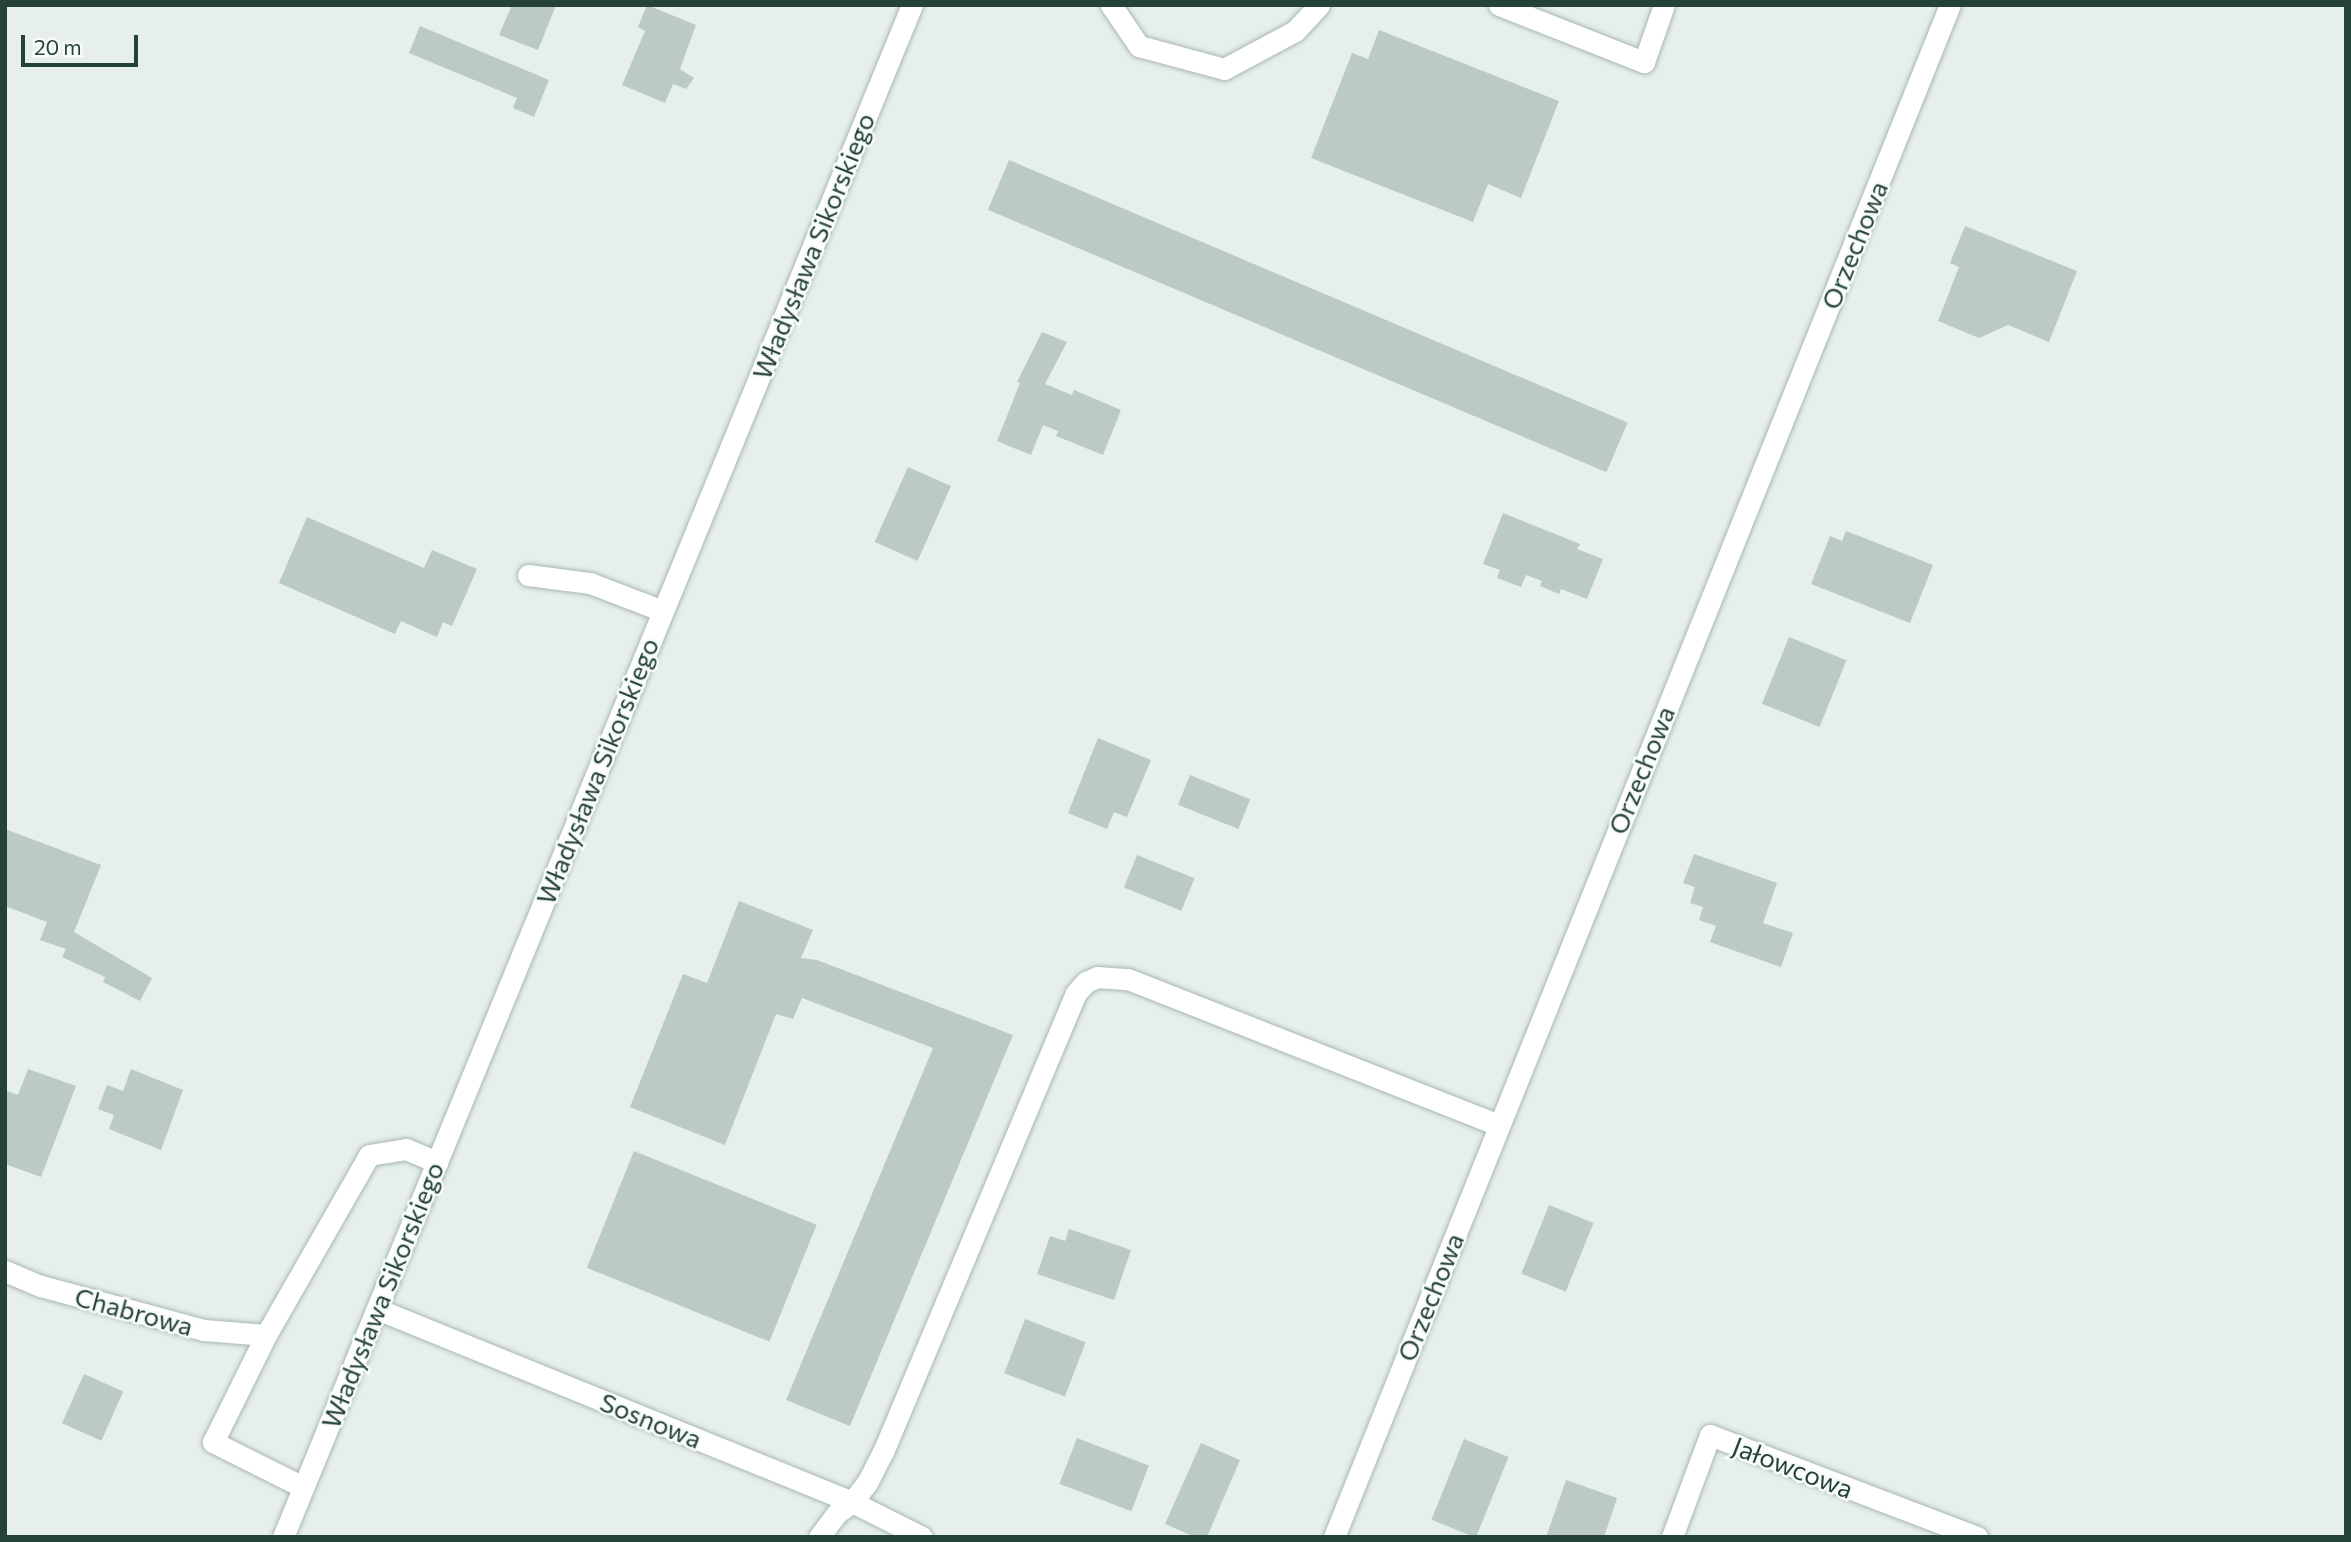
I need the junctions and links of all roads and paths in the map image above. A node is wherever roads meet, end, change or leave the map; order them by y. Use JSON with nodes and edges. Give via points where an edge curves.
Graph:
{"nodes":[{"id":1,"x":912,"y":5,"type":"edge"},
{"id":2,"x":1111,"y":5,"type":"edge"},
{"id":3,"x":1319,"y":5,"type":"edge"},
{"id":4,"x":1499,"y":5,"type":"edge"},
{"id":5,"x":1664,"y":5,"type":"edge"},
{"id":6,"x":1950,"y":5,"type":"edge"},
{"id":7,"x":528,"y":575,"type":"dead end"},
{"id":8,"x":663,"y":611,"type":"junction"},
{"id":9,"x":1498,"y":1125,"type":"junction"},
{"id":10,"x":437,"y":1162,"type":"junction"},
{"id":11,"x":5,"y":1271,"type":"edge"},
{"id":12,"x":377,"y":1309,"type":"junction"},
{"id":13,"x":266,"y":1335,"type":"junction"},
{"id":14,"x":303,"y":1487,"type":"junction"},
{"id":15,"x":852,"y":1502,"type":"junction"},
{"id":16,"x":283,"y":1537,"type":"edge"},
{"id":17,"x":819,"y":1537,"type":"edge"},
{"id":18,"x":922,"y":1537,"type":"edge"},
{"id":19,"x":1334,"y":1537,"type":"edge"},
{"id":20,"x":1672,"y":1537,"type":"edge"},
{"id":21,"x":1977,"y":1537,"type":"edge"}],
"edges":[{"from":1,"to":8,"type":"street","name":"Władysława Sikorskiego"},
{"from":2,"to":3,"type":"street","via":[[1139,46],[1224,69],[1295,31]]},
{"from":4,"to":5,"type":"street","via":[[1644,62]]},
{"from":6,"to":9,"type":"street","name":"Orzechowa"},
{"from":7,"to":8,"type":"street","via":[[590,583]]},
{"from":8,"to":10,"type":"street","name":"Władysława Sikorskiego"},
{"from":9,"to":15,"type":"street","via":[[1128,979],[1097,977],[1086,982],[1076,993],[883,1452]]},
{"from":9,"to":19,"type":"street","name":"Orzechowa"},
{"from":10,"to":12,"type":"street","name":"Władysława Sikorskiego"},
{"from":10,"to":13,"type":"street","via":[[406,1149],[369,1155]]},
{"from":11,"to":13,"type":"street","name":"Chabrowa","via":[[41,1286],[204,1330]]},
{"from":12,"to":14,"type":"street","name":"Władysława Sikorskiego"},
{"from":12,"to":15,"type":"street","name":"Sosnowa"},
{"from":13,"to":14,"type":"street","via":[[213,1442]]},
{"from":14,"to":16,"type":"street","name":"Władysława Sikorskiego"},
{"from":15,"to":17,"type":"street"},
{"from":15,"to":18,"type":"street","name":"Sosnowa"},
{"from":20,"to":21,"type":"street","name":"Jałowcowa","via":[[1710,1435]]}]}
